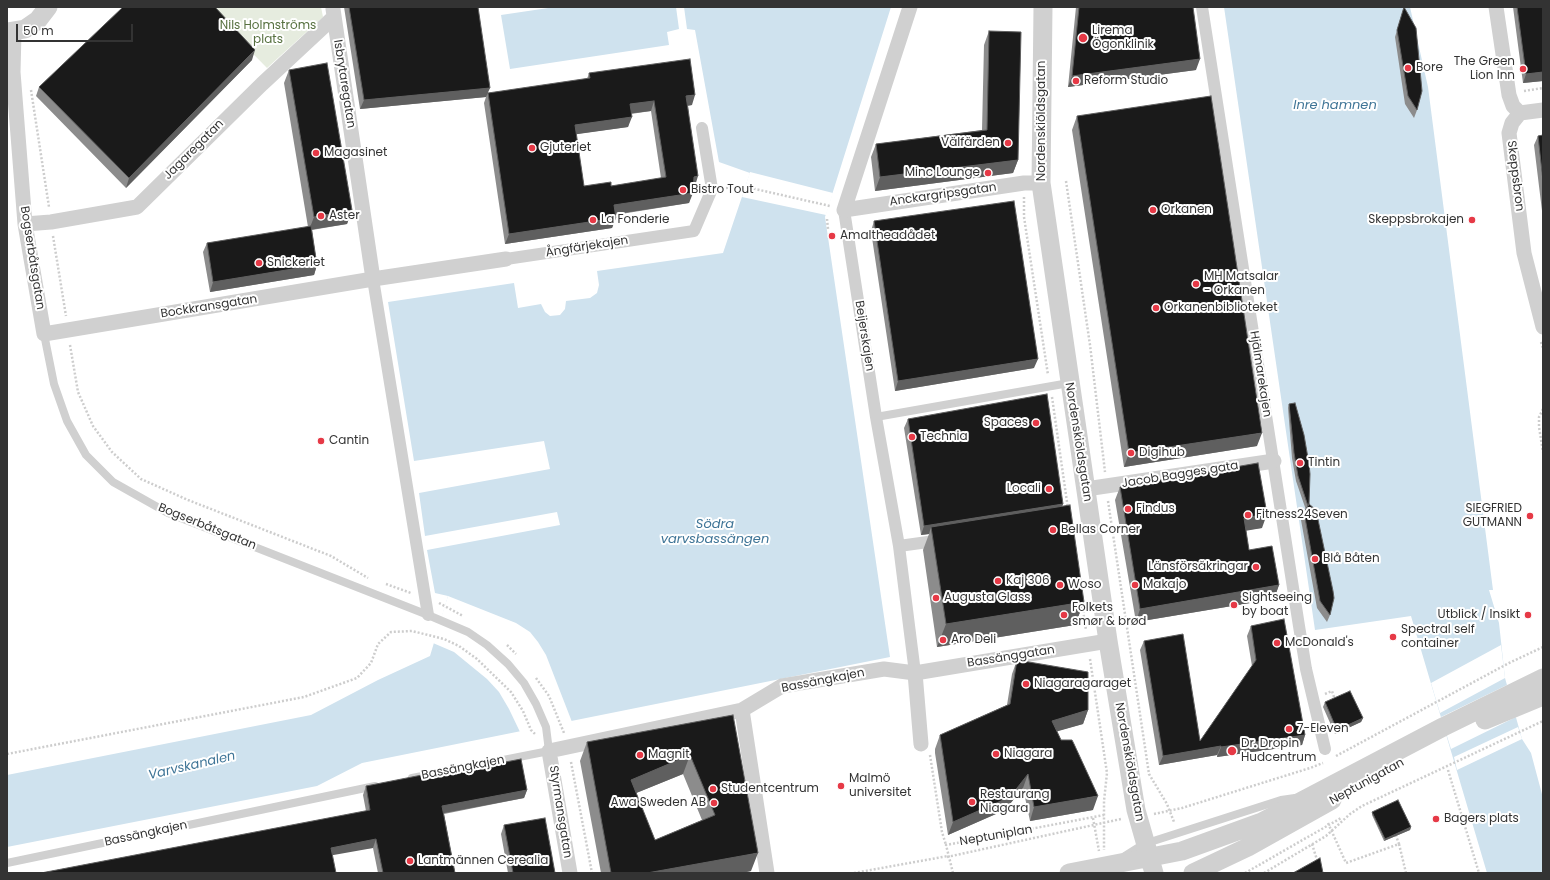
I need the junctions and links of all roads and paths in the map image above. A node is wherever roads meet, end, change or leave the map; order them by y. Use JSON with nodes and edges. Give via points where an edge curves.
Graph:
{"nodes":[{"id":1,"x":48,"y":7,"type":"edge"},
{"id":2,"x":910,"y":7,"type":"edge"},
{"id":3,"x":1043,"y":7,"type":"edge"},
{"id":4,"x":1202,"y":7,"type":"edge"},
{"id":5,"x":1496,"y":7,"type":"edge"},
{"id":6,"x":333,"y":12,"type":"edge"},
{"id":7,"x":11,"y":32,"type":"edge"},
{"id":8,"x":30,"y":84,"type":"dead end"},
{"id":9,"x":1543,"y":110,"type":"edge"},
{"id":10,"x":1520,"y":113,"type":"junction"},
{"id":11,"x":702,"y":128,"type":"dead end"},
{"id":12,"x":1066,"y":181,"type":"dead end"},
{"id":13,"x":1041,"y":183,"type":"junction"},
{"id":14,"x":742,"y":186,"type":"dead end"},
{"id":15,"x":844,"y":210,"type":"junction"},
{"id":16,"x":827,"y":219,"type":"dead end"},
{"id":17,"x":51,"y":222,"type":"junction"},
{"id":18,"x":25,"y":224,"type":"junction"},
{"id":19,"x":828,"y":229,"type":"dead end"},
{"id":20,"x":506,"y":259,"type":"joint"},
{"id":21,"x":373,"y":279,"type":"junction"},
{"id":22,"x":1543,"y":327,"type":"edge"},
{"id":23,"x":68,"y":330,"type":"junction"},
{"id":24,"x":44,"y":334,"type":"junction"},
{"id":25,"x":1069,"y":384,"type":"junction"},
{"id":26,"x":1543,"y":409,"type":"edge"},
{"id":27,"x":876,"y":417,"type":"junction"},
{"id":28,"x":1543,"y":452,"type":"edge"},
{"id":29,"x":1274,"y":461,"type":"junction"},
{"id":30,"x":1106,"y":486,"type":"junction"},
{"id":31,"x":1086,"y":489,"type":"junction"},
{"id":32,"x":952,"y":539,"type":"edge"},
{"id":33,"x":899,"y":546,"type":"junction"},
{"id":34,"x":370,"y":578,"type":"dead end"},
{"id":35,"x":384,"y":583,"type":"dead end"},
{"id":36,"x":426,"y":599,"type":"junction"},
{"id":37,"x":445,"y":606,"type":"dead end"},
{"id":38,"x":428,"y":615,"type":"junction"},
{"id":39,"x":1108,"y":641,"type":"junction"},
{"id":40,"x":1543,"y":647,"type":"edge"},
{"id":41,"x":915,"y":673,"type":"junction"},
{"id":42,"x":1543,"y":678,"type":"edge"},
{"id":43,"x":1543,"y":696,"type":"edge"},
{"id":44,"x":1313,"y":699,"type":"junction"},
{"id":45,"x":1512,"y":701,"type":"junction"},
{"id":46,"x":1336,"y":702,"type":"edge"},
{"id":47,"x":742,"y":710,"type":"junction"},
{"id":48,"x":1543,"y":722,"type":"edge"},
{"id":49,"x":562,"y":724,"type":"dead end"},
{"id":50,"x":531,"y":730,"type":"dead end"},
{"id":51,"x":1445,"y":733,"type":"junction"},
{"id":52,"x":922,"y":744,"type":"joint"},
{"id":53,"x":568,"y":747,"type":"junction"},
{"id":54,"x":549,"y":752,"type":"junction"},
{"id":55,"x":7,"y":754,"type":"edge"},
{"id":56,"x":1328,"y":754,"type":"joint"},
{"id":57,"x":1325,"y":762,"type":"dead end"},
{"id":58,"x":1448,"y":770,"type":"dead end"},
{"id":59,"x":401,"y":781,"type":"edge"},
{"id":60,"x":1107,"y":781,"type":"dead end"},
{"id":61,"x":386,"y":784,"type":"edge"},
{"id":62,"x":1167,"y":804,"type":"dead end"},
{"id":63,"x":1104,"y":815,"type":"junction"},
{"id":64,"x":1138,"y":817,"type":"junction"},
{"id":65,"x":1093,"y":818,"type":"junction"},
{"id":66,"x":1341,"y":818,"type":"dead end"},
{"id":67,"x":1104,"y":822,"type":"junction"},
{"id":68,"x":1328,"y":824,"type":"junction"},
{"id":69,"x":1095,"y":826,"type":"junction"},
{"id":70,"x":1393,"y":828,"type":"edge"},
{"id":71,"x":1400,"y":830,"type":"edge"},
{"id":72,"x":1332,"y":831,"type":"junction"},
{"id":73,"x":1395,"y":832,"type":"junction"},
{"id":74,"x":1312,"y":844,"type":"junction"},
{"id":75,"x":1399,"y":844,"type":"junction"},
{"id":76,"x":946,"y":845,"type":"junction"},
{"id":77,"x":948,"y":856,"type":"junction"},
{"id":78,"x":1149,"y":858,"type":"edge"},
{"id":79,"x":1105,"y":862,"type":"junction"},
{"id":80,"x":7,"y":863,"type":"edge"},
{"id":81,"x":1320,"y":867,"type":"edge"},
{"id":82,"x":1252,"y":869,"type":"junction"},
{"id":83,"x":570,"y":873,"type":"edge"},
{"id":84,"x":592,"y":873,"type":"edge"},
{"id":85,"x":767,"y":873,"type":"edge"},
{"id":86,"x":854,"y":873,"type":"edge"},
{"id":87,"x":953,"y":873,"type":"edge"},
{"id":88,"x":1069,"y":873,"type":"edge"},
{"id":89,"x":1193,"y":873,"type":"edge"},
{"id":90,"x":1245,"y":873,"type":"edge"},
{"id":91,"x":1255,"y":873,"type":"edge"},
{"id":92,"x":1264,"y":873,"type":"edge"},
{"id":93,"x":1406,"y":873,"type":"edge"},
{"id":94,"x":1479,"y":873,"type":"edge"}],
"edges":[{"from":1,"to":7,"type":"street","via":[[38,20],[25,28]]},
{"from":2,"to":15,"type":"street","name":"Beijerskajen"},
{"from":3,"to":13,"type":"street","name":"Nordenskiöldsgatan"},
{"from":4,"to":29,"type":"street","name":"Hjälmarekajen"},
{"from":5,"to":10,"type":"street","via":[[1508,95]]},
{"from":6,"to":17,"type":"street","name":"Jagaregatan","via":[[137,207]]},
{"from":6,"to":21,"type":"street","name":"Isbrytaregatan"},
{"from":7,"to":18,"type":"street","name":"Bogserbåtsgatan"},
{"from":8,"to":17,"type":"path"},
{"from":9,"to":10,"type":"street"},
{"from":10,"to":22,"type":"street","name":"Skeppsbron","via":[[1512,122],[1509,133],[1524,253]]},
{"from":11,"to":20,"type":"street","name":"Ångfärjekajen","via":[[712,189],[694,231]]},
{"from":12,"to":30,"type":"path","via":[[1090,345]]},
{"from":13,"to":15,"type":"street","name":"Anckargripsgatan","via":[[1024,183]]},
{"from":13,"to":25,"type":"street","name":"Nordenskiöldsgatan"},
{"from":14,"to":15,"type":"path"},
{"from":15,"to":27,"type":"street","name":"Beijerskajen"},
{"from":16,"to":19,"type":"path"},
{"from":17,"to":18,"type":"street","name":"Jagaregatan"},
{"from":17,"to":23,"type":"path"},
{"from":18,"to":24,"type":"street","name":"Bogserbåtsgatan"},
{"from":20,"to":21,"type":"street","name":"Ångfärjekajen"},
{"from":21,"to":23,"type":"street","name":"Bockkransgatan"},
{"from":21,"to":36,"type":"street"},
{"from":23,"to":24,"type":"street","name":"Bockkransgatan"},
{"from":23,"to":34,"type":"path","via":[[78,392],[93,426],[112,452],[142,479],[188,500],[331,556]]},
{"from":24,"to":38,"type":"lane","name":"Bogserbåtsgatan","via":[[54,384],[67,421],[86,455],[113,482],[168,513]]},
{"from":25,"to":27,"type":"lane"},
{"from":25,"to":31,"type":"street","name":"Nordenskiöldsgatan"},
{"from":26,"to":28,"type":"path","via":[[1539,417]]},
{"from":27,"to":33,"type":"street","name":"Beijerskajen"},
{"from":29,"to":30,"type":"street","name":"Jacob Bagges gata"},
{"from":29,"to":44,"type":"street","name":"Hjälmarekajen","via":[[1306,669]]},
{"from":30,"to":31,"type":"street","name":"Jacob Bagges gata"},
{"from":30,"to":62,"type":"path","via":[[1149,774]]},
{"from":31,"to":39,"type":"street","name":"Nordenskiöldsgatan"},
{"from":32,"to":33,"type":"street"},
{"from":33,"to":41,"type":"street","name":"Beijerskajen"},
{"from":35,"to":36,"type":"path"},
{"from":36,"to":37,"type":"path"},
{"from":36,"to":38,"type":"street"},
{"from":38,"to":54,"type":"lane","name":"Bogserbåtsgatan","via":[[474,636],[508,664],[524,683],[536,704],[546,727]]},
{"from":39,"to":41,"type":"street","name":"Bassänggatan"},
{"from":39,"to":64,"type":"street","name":"Nordenskiöldsgatan"},
{"from":40,"to":56,"type":"path","via":[[1433,704]]},
{"from":41,"to":47,"type":"street","name":"Bassängkajen","via":[[884,669],[782,686]]},
{"from":41,"to":52,"type":"street"},
{"from":42,"to":45,"type":"street","name":"Neptunigatan"},
{"from":43,"to":45,"type":"street","name":"Neptunigatan"},
{"from":44,"to":46,"type":"path","via":[[1332,691]]},
{"from":44,"to":56,"type":"street","name":"Hjälmarekajen"},
{"from":45,"to":51,"type":"street","name":"Neptunigatan"},
{"from":47,"to":53,"type":"street","name":"Bassängkajen"},
{"from":47,"to":85,"type":"street"},
{"from":48,"to":72,"type":"path","via":[[1362,806]]},
{"from":49,"to":53,"type":"path"},
{"from":50,"to":55,"type":"path","via":[[511,692],[495,676],[459,646],[412,630],[391,632],[378,644],[371,663],[357,678],[304,697]]},
{"from":51,"to":78,"type":"street","name":"Neptunigatan","via":[[1239,831],[1182,851]]},
{"from":51,"to":89,"type":"street","name":"Neptunigatan","via":[[1248,847]]},
{"from":52,"to":76,"type":"path","via":[[929,751]]},
{"from":53,"to":54,"type":"street","name":"Bassängkajen"},
{"from":53,"to":84,"type":"path"},
{"from":54,"to":59,"type":"lane","name":"Bassängkajen"},
{"from":54,"to":83,"type":"street","name":"Styrmansgatan"},
{"from":57,"to":64,"type":"path","via":[[1170,811]]},
{"from":58,"to":94,"type":"path"},
{"from":60,"to":63,"type":"path"},
{"from":61,"to":80,"type":"lane","name":"Bassängkajen"},
{"from":63,"to":65,"type":"path","name":"Neptuniplan"},
{"from":63,"to":67,"type":"path"},
{"from":64,"to":67,"type":"path"},
{"from":64,"to":78,"type":"street","name":"Nordenskiöldsgatan"},
{"from":65,"to":69,"type":"path"},
{"from":65,"to":76,"type":"path","name":"Neptuniplan"},
{"from":66,"to":68,"type":"path"},
{"from":67,"to":69,"type":"path"},
{"from":67,"to":79,"type":"path"},
{"from":68,"to":72,"type":"path"},
{"from":68,"to":82,"type":"path"},
{"from":69,"to":77,"type":"path"},
{"from":69,"to":79,"type":"path"},
{"from":70,"to":73,"type":"path"},
{"from":71,"to":73,"type":"path"},
{"from":72,"to":74,"type":"path"},
{"from":72,"to":75,"type":"path","via":[[1346,863]]},
{"from":73,"to":75,"type":"path"},
{"from":74,"to":81,"type":"path"},
{"from":74,"to":92,"type":"path"},
{"from":75,"to":93,"type":"path"},
{"from":76,"to":77,"type":"path","name":"Neptuniplan"},
{"from":77,"to":86,"type":"path","name":"Neptuniplan"},
{"from":77,"to":87,"type":"path"},
{"from":78,"to":79,"type":"street","name":"Neptunigatan"},
{"from":79,"to":88,"type":"street","name":"Neptunigatan"},
{"from":82,"to":90,"type":"path"},
{"from":82,"to":91,"type":"path"}]}
